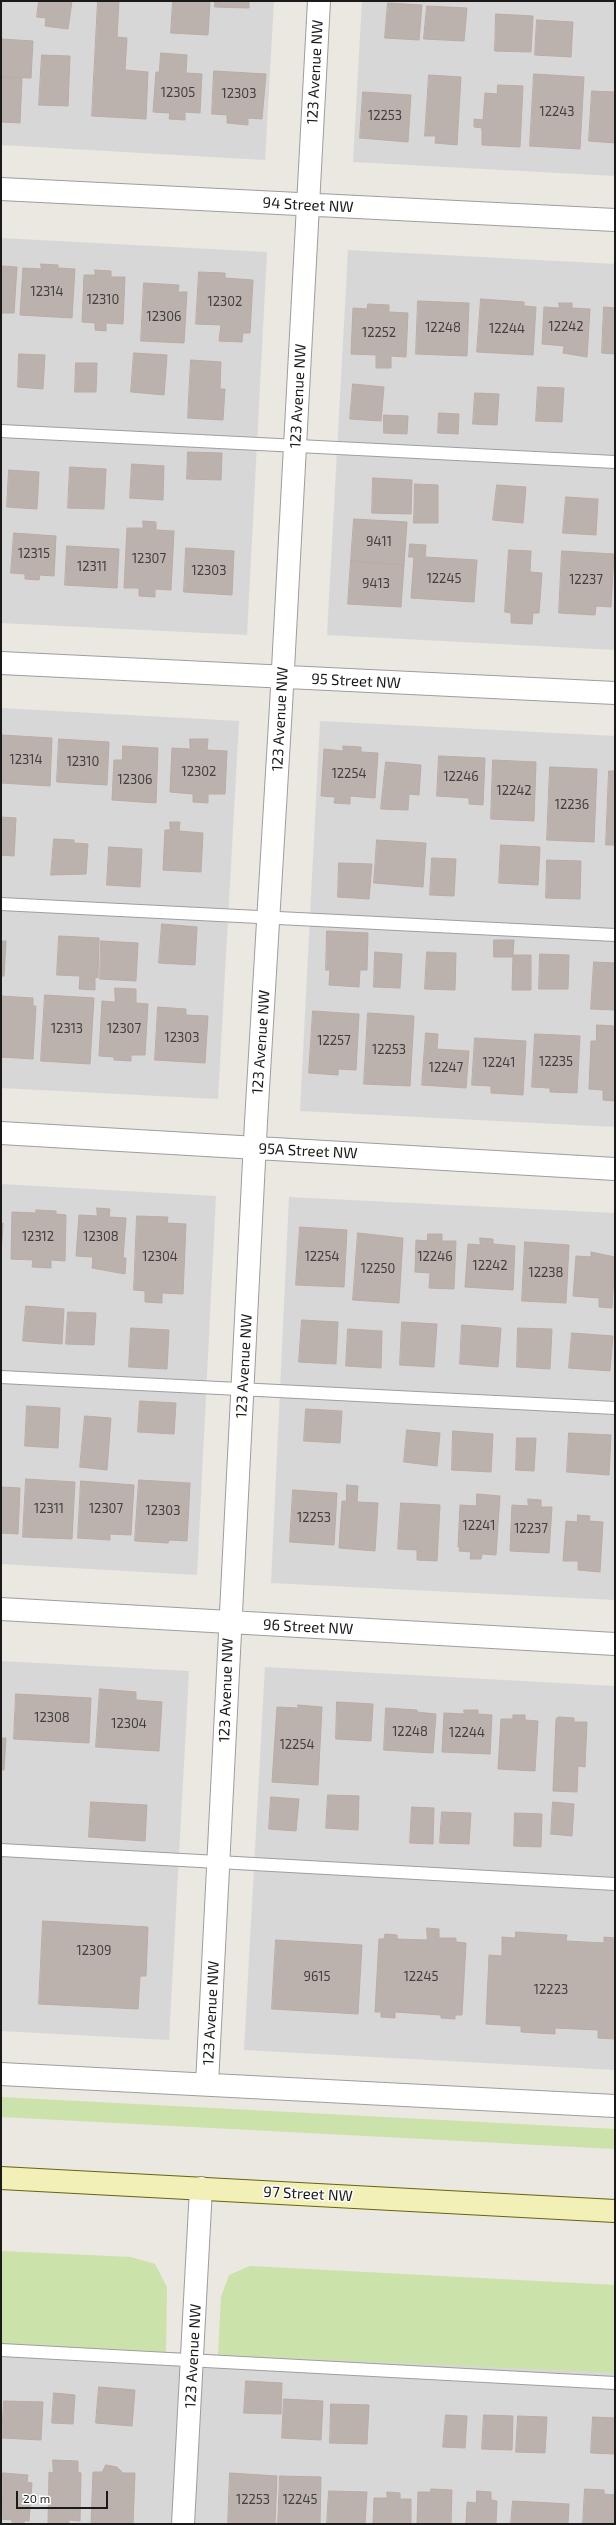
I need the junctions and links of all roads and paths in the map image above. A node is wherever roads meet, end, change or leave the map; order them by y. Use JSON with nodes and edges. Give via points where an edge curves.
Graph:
{"nodes":[{"id":1,"x":319,"y":1,"type":"edge"},
{"id":2,"x":1,"y":189,"type":"edge"},
{"id":3,"x":307,"y":204,"type":"junction"},
{"id":4,"x":615,"y":220,"type":"edge"},
{"id":5,"x":1,"y":431,"type":"edge"},
{"id":6,"x":295,"y":446,"type":"junction"},
{"id":7,"x":615,"y":462,"type":"edge"},
{"id":8,"x":1,"y":663,"type":"edge"},
{"id":9,"x":283,"y":677,"type":"junction"},
{"id":10,"x":615,"y":693,"type":"edge"},
{"id":11,"x":1,"y":904,"type":"edge"},
{"id":12,"x":268,"y":918,"type":"junction"},
{"id":13,"x":615,"y":935,"type":"edge"},
{"id":14,"x":1,"y":1133,"type":"edge"},
{"id":15,"x":254,"y":1147,"type":"junction"},
{"id":16,"x":615,"y":1169,"type":"edge"},
{"id":17,"x":1,"y":1377,"type":"edge"},
{"id":18,"x":243,"y":1390,"type":"junction"},
{"id":19,"x":615,"y":1408,"type":"edge"},
{"id":20,"x":1,"y":1609,"type":"edge"},
{"id":21,"x":229,"y":1623,"type":"junction"},
{"id":22,"x":615,"y":1644,"type":"edge"},
{"id":23,"x":1,"y":1850,"type":"edge"},
{"id":24,"x":219,"y":1862,"type":"junction"},
{"id":25,"x":615,"y":1884,"type":"edge"},
{"id":26,"x":1,"y":2074,"type":"edge"},
{"id":27,"x":207,"y":2084,"type":"junction"},
{"id":28,"x":615,"y":2106,"type":"edge"},
{"id":29,"x":1,"y":2178,"type":"edge"},
{"id":30,"x":201,"y":2188,"type":"junction"},
{"id":31,"x":615,"y":2211,"type":"edge"},
{"id":32,"x":1,"y":2350,"type":"edge"},
{"id":33,"x":192,"y":2360,"type":"junction"},
{"id":34,"x":615,"y":2383,"type":"edge"},
{"id":35,"x":183,"y":2524,"type":"edge"}],
"edges":[{"from":1,"to":3,"type":"street","name":"123 Avenue NW"},
{"from":2,"to":3,"type":"street","name":"94 Street NW"},
{"from":3,"to":4,"type":"street","name":"94 Street NW"},
{"from":3,"to":6,"type":"street","name":"123 Avenue NW"},
{"from":5,"to":6,"type":"lane"},
{"from":6,"to":7,"type":"lane"},
{"from":6,"to":9,"type":"street","name":"123 Avenue NW"},
{"from":8,"to":9,"type":"street","name":"95 Street NW"},
{"from":9,"to":10,"type":"street","name":"95 Street NW"},
{"from":9,"to":12,"type":"street","name":"123 Avenue NW"},
{"from":11,"to":12,"type":"lane"},
{"from":12,"to":13,"type":"lane"},
{"from":12,"to":15,"type":"street","name":"123 Avenue NW"},
{"from":14,"to":15,"type":"street","name":"95A Street NW"},
{"from":15,"to":16,"type":"street","name":"95A Street NW"},
{"from":15,"to":18,"type":"street","name":"123 Avenue NW"},
{"from":17,"to":18,"type":"lane"},
{"from":18,"to":19,"type":"lane"},
{"from":18,"to":21,"type":"street","name":"123 Avenue NW"},
{"from":20,"to":21,"type":"street","name":"96 Street NW"},
{"from":21,"to":22,"type":"street","name":"96 Street NW"},
{"from":21,"to":24,"type":"street","name":"123 Avenue NW"},
{"from":23,"to":24,"type":"lane"},
{"from":24,"to":25,"type":"lane"},
{"from":24,"to":27,"type":"street","name":"123 Avenue NW"},
{"from":26,"to":27,"type":"street"},
{"from":27,"to":28,"type":"street"},
{"from":29,"to":30,"type":"main road","name":"97 Street NW"},
{"from":30,"to":31,"type":"main road","name":"97 Street NW"},
{"from":30,"to":33,"type":"street","name":"123 Avenue NW"},
{"from":32,"to":33,"type":"lane"},
{"from":33,"to":34,"type":"lane"},
{"from":33,"to":35,"type":"street","name":"123 Avenue NW"}]}
